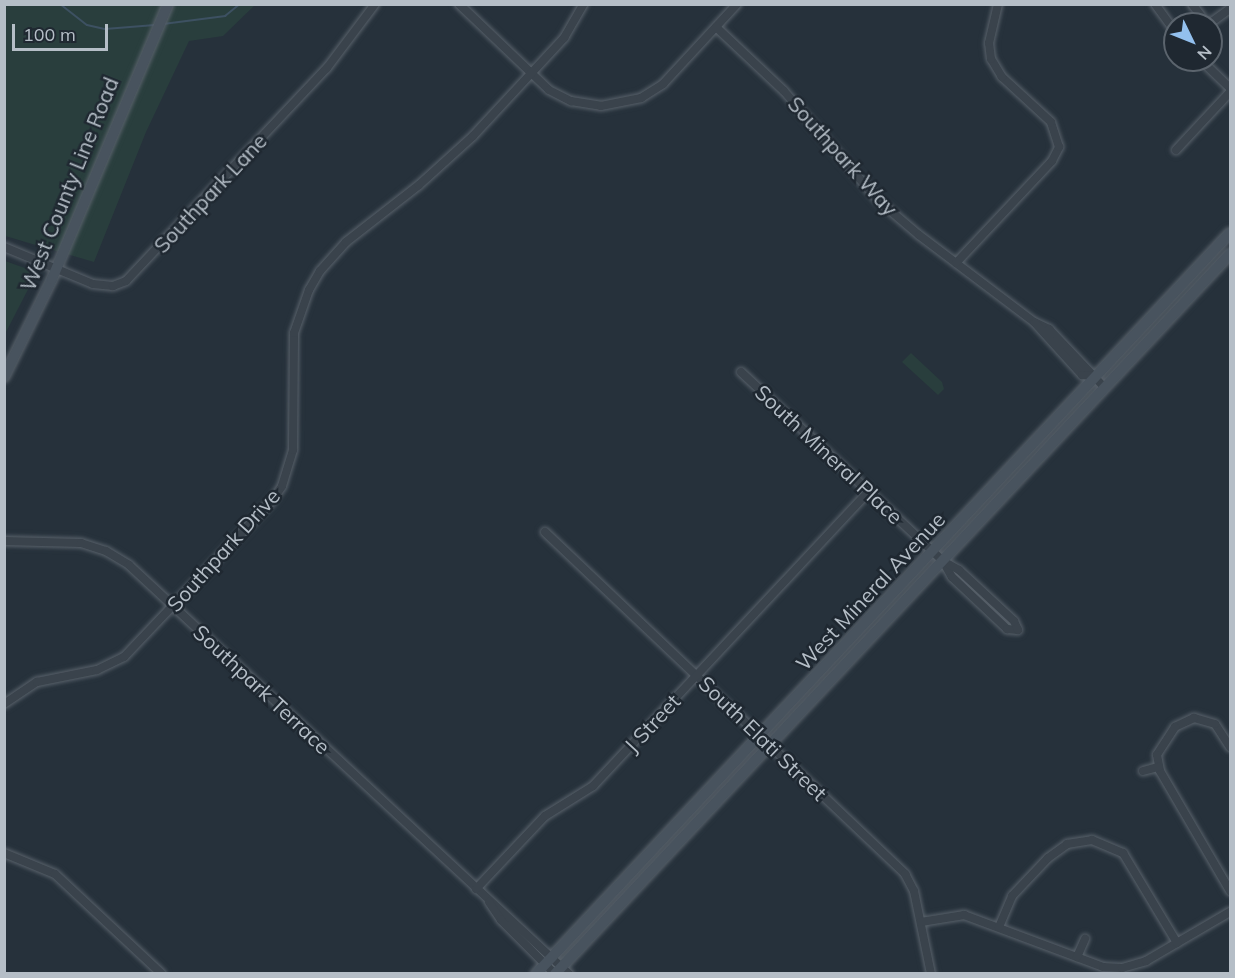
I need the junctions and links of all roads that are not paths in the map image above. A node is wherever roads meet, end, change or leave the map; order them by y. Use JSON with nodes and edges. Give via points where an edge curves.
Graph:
{"nodes":[{"id":1,"x":168,"y":4,"type":"edge"},
{"id":2,"x":375,"y":4,"type":"edge"},
{"id":3,"x":459,"y":4,"type":"edge"},
{"id":4,"x":585,"y":4,"type":"edge"},
{"id":5,"x":737,"y":4,"type":"edge"},
{"id":6,"x":998,"y":4,"type":"edge"},
{"id":7,"x":716,"y":27,"type":"junction"},
{"id":8,"x":532,"y":72,"type":"junction"},
{"id":9,"x":1213,"y":72,"type":"edge"},
{"id":10,"x":1230,"y":90,"type":"edge"},
{"id":11,"x":1176,"y":150,"type":"dead end"},
{"id":12,"x":1230,"y":233,"type":"edge"},
{"id":13,"x":4,"y":248,"type":"edge"},
{"id":14,"x":1230,"y":254,"type":"edge"},
{"id":15,"x":956,"y":263,"type":"junction"},
{"id":16,"x":57,"y":268,"type":"junction"},
{"id":17,"x":741,"y":372,"type":"dead end"},
{"id":18,"x":4,"y":377,"type":"edge"},
{"id":19,"x":1093,"y":377,"type":"junction"},
{"id":20,"x":1105,"y":388,"type":"junction"},
{"id":21,"x":868,"y":492,"type":"junction"},
{"id":22,"x":545,"y":532,"type":"dead end"},
{"id":23,"x":4,"y":541,"type":"edge"},
{"id":24,"x":933,"y":552,"type":"junction"},
{"id":25,"x":943,"y":561,"type":"junction"},
{"id":26,"x":174,"y":606,"type":"junction"},
{"id":27,"x":697,"y":675,"type":"junction"},
{"id":28,"x":4,"y":704,"type":"edge"},
{"id":29,"x":760,"y":735,"type":"junction"},
{"id":30,"x":769,"y":744,"type":"junction"},
{"id":31,"x":1230,"y":747,"type":"edge"},
{"id":32,"x":1158,"y":767,"type":"junction"},
{"id":33,"x":1143,"y":771,"type":"dead end"},
{"id":34,"x":4,"y":853,"type":"edge"},
{"id":35,"x":476,"y":889,"type":"junction"},
{"id":36,"x":1230,"y":891,"type":"edge"},
{"id":37,"x":1230,"y":912,"type":"edge"},
{"id":38,"x":921,"y":922,"type":"junction"},
{"id":39,"x":999,"y":927,"type":"junction"},
{"id":40,"x":1085,"y":939,"type":"dead end"},
{"id":41,"x":1177,"y":943,"type":"junction"},
{"id":42,"x":1077,"y":957,"type":"junction"},
{"id":43,"x":549,"y":960,"type":"junction"},
{"id":44,"x":560,"y":972,"type":"edge"},
{"id":45,"x":162,"y":974,"type":"edge"},
{"id":46,"x":536,"y":974,"type":"edge"},
{"id":47,"x":932,"y":974,"type":"edge"}],
"edges":[{"from":1,"to":16,"type":"main road","name":"West County Line Road","via":[[148,43]]},
{"from":2,"to":16,"type":"street","name":"Southpark Lane","via":[[327,68],[133,275],[120,284],[107,286],[84,281]]},
{"from":3,"to":8,"type":"street"},
{"from":4,"to":8,"type":"street","name":"Southpark Drive","via":[[564,38]]},
{"from":5,"to":7,"type":"street"},
{"from":6,"to":15,"type":"street","via":[[989,43],[992,59],[1002,77],[1051,122],[1059,147],[1052,161]]},
{"from":7,"to":8,"type":"street","via":[[663,84],[627,102],[580,104],[549,90]]},
{"from":7,"to":15,"type":"street","name":"Southpark Way","via":[[784,91],[879,201]]},
{"from":8,"to":26,"type":"street","name":"Southpark Drive","via":[[451,157],[346,242],[320,270],[294,333],[293,450],[282,486],[258,518]]},
{"from":9,"to":10,"type":"street"},
{"from":10,"to":11,"type":"street"},
{"from":12,"to":19,"type":"main road","name":"West Mineral Avenue"},
{"from":13,"to":16,"type":"street","name":"Southpark Lane"},
{"from":14,"to":20,"type":"main road","name":"West Mineral Avenue"},
{"from":15,"to":19,"type":"street","name":"Southpark Way","via":[[1034,322],[1042,336],[1082,375]]},
{"from":16,"to":18,"type":"main road","name":"West County Line Road"},
{"from":17,"to":21,"type":"street","name":"South Mineral Place"},
{"from":19,"to":20,"type":"street","name":"Southpark Way"},
{"from":19,"to":24,"type":"main road","name":"West Mineral Avenue"},
{"from":20,"to":25,"type":"main road","name":"West Mineral Avenue"},
{"from":21,"to":24,"type":"street","name":"South Mineral Place"},
{"from":21,"to":27,"type":"street","name":"J Street"},
{"from":22,"to":27,"type":"street","name":"South Elati Street"},
{"from":23,"to":26,"type":"street","name":"Southpark Terrace","via":[[63,541],[99,548],[129,565]]},
{"from":24,"to":25,"type":"street","name":"South Mineral Place"},
{"from":24,"to":29,"type":"main road","name":"West Mineral Avenue"},
{"from":25,"to":25,"type":"street","name":"South Mineral Place","via":[[952,577],[1007,629],[1018,630],[1014,621],[966,576]]},
{"from":25,"to":30,"type":"main road","name":"West Mineral Avenue"},
{"from":26,"to":28,"type":"street","name":"Southpark Drive","via":[[119,660],[97,670],[43,679]]},
{"from":26,"to":35,"type":"street","name":"Southpark Terrace"},
{"from":27,"to":29,"type":"street","name":"South Elati Street"},
{"from":27,"to":35,"type":"street","name":"J Street","via":[[593,786],[545,816]]},
{"from":29,"to":30,"type":"street","name":"South Elati Street"},
{"from":29,"to":43,"type":"main road","name":"West Mineral Avenue"},
{"from":30,"to":38,"type":"street","name":"South Elati Street","via":[[905,874],[914,891]]},
{"from":30,"to":44,"type":"main road","name":"West Mineral Avenue"},
{"from":31,"to":32,"type":"street","via":[[1221,730],[1208,720],[1189,719],[1161,744]]},
{"from":32,"to":33,"type":"street"},
{"from":32,"to":36,"type":"street"},
{"from":34,"to":45,"type":"street","via":[[56,874]]},
{"from":35,"to":43,"type":"street","name":"Southpark Terrace","via":[[501,920]]},
{"from":37,"to":41,"type":"street"},
{"from":38,"to":39,"type":"street","via":[[956,914]]},
{"from":38,"to":47,"type":"street","name":"South Elati Street"},
{"from":39,"to":41,"type":"street","via":[[1012,896],[1048,858],[1067,844],[1092,840],[1112,846],[1130,861]]},
{"from":39,"to":42,"type":"street"},
{"from":40,"to":42,"type":"street"},
{"from":41,"to":42,"type":"street","via":[[1125,967],[1103,967]]},
{"from":43,"to":44,"type":"street","name":"Southpark Terrace"},
{"from":43,"to":46,"type":"main road","name":"West Mineral Avenue"}]}
